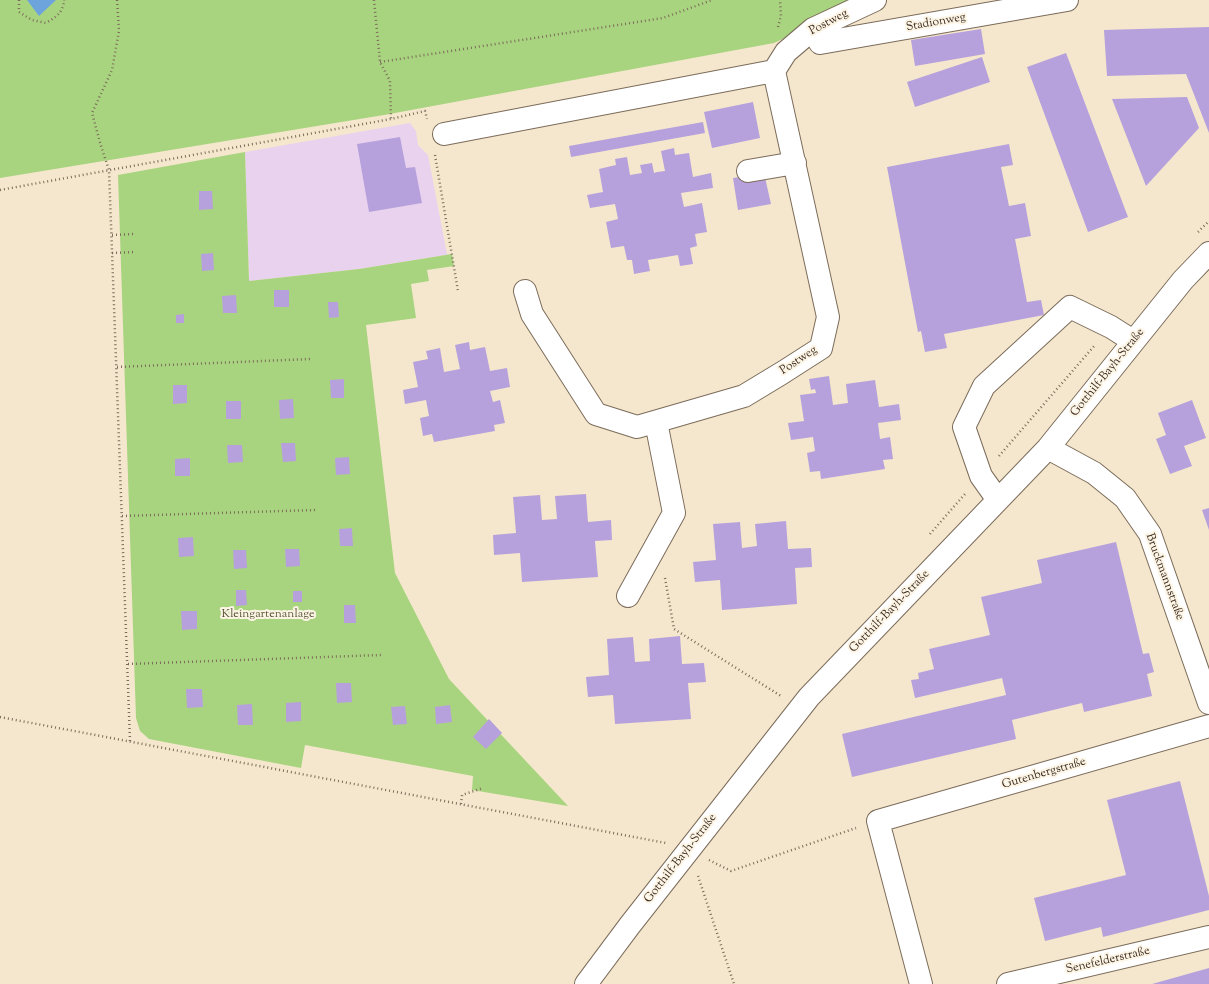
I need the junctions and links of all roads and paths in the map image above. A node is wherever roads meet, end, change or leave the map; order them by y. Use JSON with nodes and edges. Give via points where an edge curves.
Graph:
{"nodes":[{"id":1,"x":19,"y":0,"type":"edge"},
{"id":2,"x":64,"y":0,"type":"edge"},
{"id":3,"x":117,"y":0,"type":"edge"},
{"id":4,"x":374,"y":0,"type":"edge"},
{"id":5,"x":712,"y":0,"type":"edge"},
{"id":6,"x":875,"y":0,"type":"edge"},
{"id":7,"x":1067,"y":0,"type":"edge"},
{"id":8,"x":813,"y":29,"type":"junction"},
{"id":9,"x":380,"y":62,"type":"junction"},
{"id":10,"x":774,"y":71,"type":"junction"},
{"id":11,"x":392,"y":118,"type":"junction"},
{"id":12,"x":438,"y":135,"type":"junction"},
{"id":13,"x":795,"y":163,"type":"junction"},
{"id":14,"x":109,"y":170,"type":"junction"},
{"id":15,"x":748,"y":171,"type":"dead end"},
{"id":16,"x":0,"y":190,"type":"edge"},
{"id":17,"x":134,"y":234,"type":"dead end"},
{"id":18,"x":112,"y":235,"type":"junction"},
{"id":19,"x":135,"y":252,"type":"dead end"},
{"id":20,"x":112,"y":253,"type":"junction"},
{"id":21,"x":1209,"y":253,"type":"edge"},
{"id":22,"x":458,"y":291,"type":"dead end"},
{"id":23,"x":524,"y":291,"type":"dead end"},
{"id":24,"x":1133,"y":341,"type":"junction"},
{"id":25,"x":311,"y":359,"type":"dead end"},
{"id":26,"x":117,"y":367,"type":"junction"},
{"id":27,"x":656,"y":422,"type":"junction"},
{"id":28,"x":1048,"y":448,"type":"junction"},
{"id":29,"x":998,"y":500,"type":"junction"},
{"id":30,"x":314,"y":510,"type":"dead end"},
{"id":31,"x":122,"y":516,"type":"junction"},
{"id":32,"x":665,"y":577,"type":"dead end"},
{"id":33,"x":628,"y":596,"type":"dead end"},
{"id":34,"x":381,"y":655,"type":"dead end"},
{"id":35,"x":128,"y":664,"type":"junction"},
{"id":36,"x":774,"y":692,"type":"dead end"},
{"id":37,"x":1209,"y":703,"type":"edge"},
{"id":38,"x":0,"y":717,"type":"edge"},
{"id":39,"x":1209,"y":726,"type":"edge"},
{"id":40,"x":130,"y":742,"type":"junction"},
{"id":41,"x":483,"y":788,"type":"dead end"},
{"id":42,"x":460,"y":804,"type":"junction"},
{"id":43,"x":878,"y":821,"type":"junction"},
{"id":44,"x":690,"y":849,"type":"junction"},
{"id":45,"x":1209,"y":937,"type":"edge"},
{"id":46,"x":586,"y":984,"type":"edge"},
{"id":47,"x":734,"y":984,"type":"edge"},
{"id":48,"x":921,"y":984,"type":"edge"},
{"id":49,"x":1008,"y":984,"type":"edge"}],
"edges":[{"from":1,"to":2,"type":"path","via":[[19,12],[32,20],[46,23],[64,8]]},
{"from":3,"to":14,"type":"path","via":[[119,31],[112,70],[92,113]]},
{"from":4,"to":9,"type":"path"},
{"from":5,"to":9,"type":"path","via":[[663,18]]},
{"from":6,"to":8,"type":"street","name":"Postweg"},
{"from":7,"to":8,"type":"street","name":"Stadionweg","via":[[820,43]]},
{"from":8,"to":10,"type":"street","name":"Postweg","via":[[786,52]]},
{"from":9,"to":11,"type":"path","via":[[390,81]]},
{"from":10,"to":12,"type":"street"},
{"from":10,"to":13,"type":"street","name":"Postweg"},
{"from":11,"to":12,"type":"path","via":[[424,111]]},
{"from":11,"to":14,"type":"path"},
{"from":12,"to":22,"type":"path"},
{"from":13,"to":15,"type":"street"},
{"from":13,"to":27,"type":"street","name":"Postweg","via":[[828,317],[821,348],[744,396]]},
{"from":14,"to":16,"type":"path"},
{"from":14,"to":18,"type":"path"},
{"from":17,"to":18,"type":"path"},
{"from":18,"to":20,"type":"path"},
{"from":19,"to":20,"type":"path"},
{"from":20,"to":26,"type":"path"},
{"from":21,"to":24,"type":"street","name":"Gotthilf-Bayh-Straße","via":[[1183,280]]},
{"from":23,"to":27,"type":"street","name":"Postweg","via":[[532,314],[596,414],[637,427]]},
{"from":24,"to":28,"type":"street","name":"Gotthilf-Bayh-Straße"},
{"from":24,"to":29,"type":"street","via":[[1070,307],[984,386],[964,427],[981,476]]},
{"from":25,"to":26,"type":"path"},
{"from":26,"to":31,"type":"path"},
{"from":27,"to":33,"type":"street","via":[[674,513]]},
{"from":28,"to":29,"type":"street","name":"Gotthilf-Bayh-Straße"},
{"from":28,"to":37,"type":"street","name":"Bruckmannstraße","via":[[1094,473],[1125,498],[1150,534]]},
{"from":29,"to":44,"type":"street","name":"Gotthilf-Bayh-Straße","via":[[809,697]]},
{"from":30,"to":31,"type":"path"},
{"from":31,"to":35,"type":"path"},
{"from":32,"to":36,"type":"path","via":[[674,628]]},
{"from":34,"to":35,"type":"path"},
{"from":35,"to":40,"type":"path"},
{"from":38,"to":40,"type":"path"},
{"from":39,"to":43,"type":"street","name":"Gutenbergstraße"},
{"from":40,"to":42,"type":"path"},
{"from":41,"to":42,"type":"path","via":[[462,795]]},
{"from":42,"to":44,"type":"path"},
{"from":43,"to":44,"type":"path","via":[[731,871]]},
{"from":43,"to":48,"type":"street"},
{"from":44,"to":46,"type":"street","name":"Gotthilf-Bayh-Straße"},
{"from":44,"to":47,"type":"path"},
{"from":45,"to":49,"type":"street","name":"Senefelderstraße"}]}
